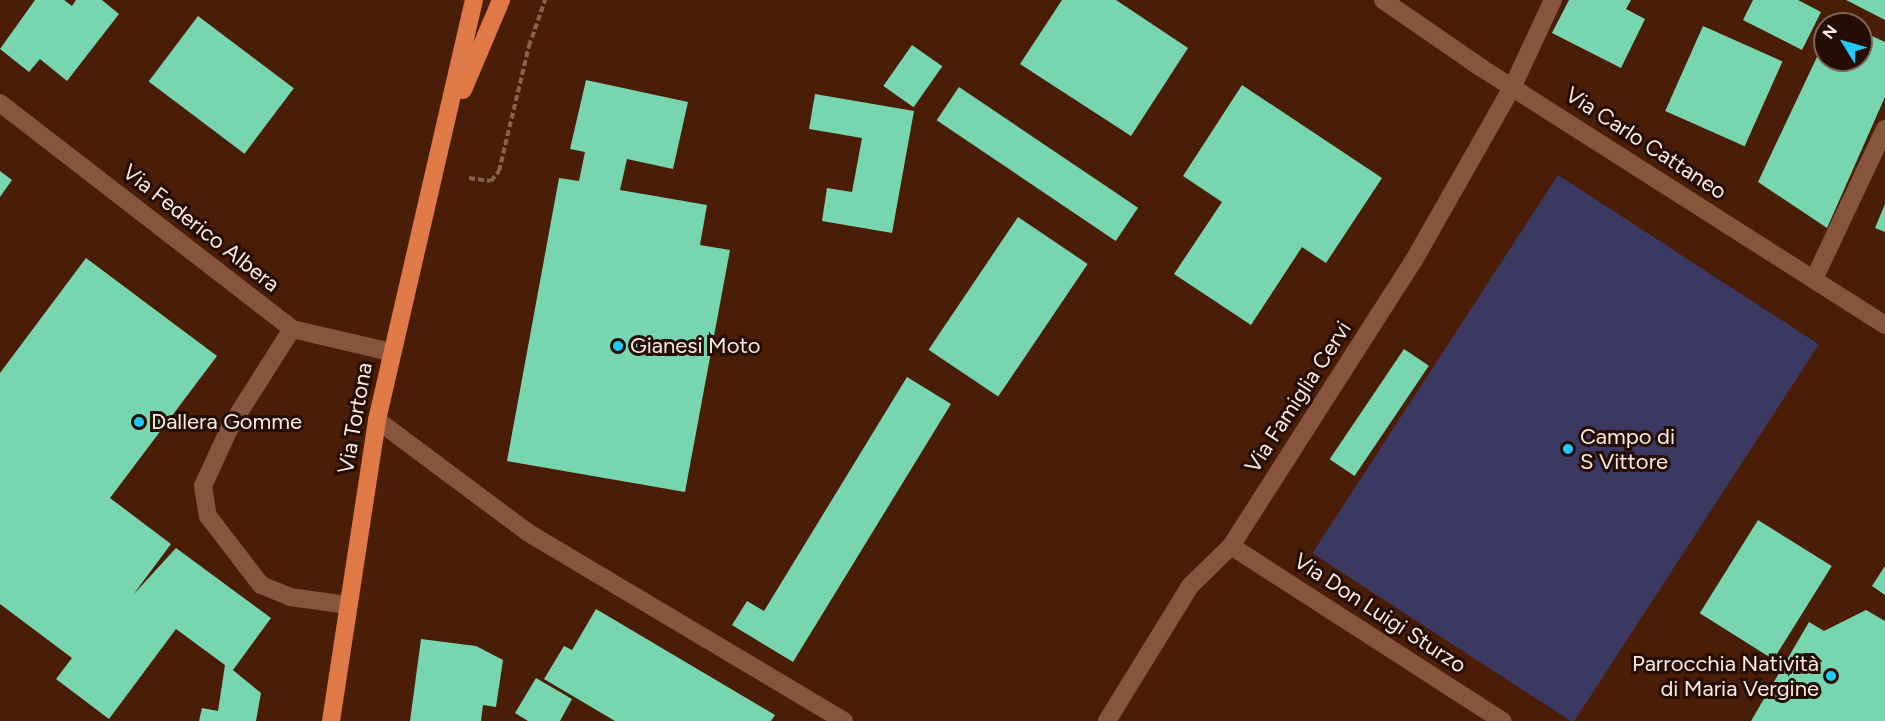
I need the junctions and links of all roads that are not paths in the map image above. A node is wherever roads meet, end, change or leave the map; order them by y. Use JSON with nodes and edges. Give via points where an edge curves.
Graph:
{"nodes":[{"id":1,"x":474,"y":0,"type":"edge"},
{"id":2,"x":501,"y":0,"type":"edge"},
{"id":3,"x":1383,"y":0,"type":"edge"},
{"id":4,"x":1553,"y":0,"type":"edge"},
{"id":5,"x":1513,"y":86,"type":"junction"},
{"id":6,"x":0,"y":103,"type":"edge"},
{"id":7,"x":447,"y":128,"type":"junction"},
{"id":8,"x":1885,"y":129,"type":"edge"},
{"id":9,"x":1814,"y":279,"type":"junction"},
{"id":10,"x":1885,"y":325,"type":"edge"},
{"id":11,"x":292,"y":329,"type":"junction"},
{"id":12,"x":391,"y":352,"type":"junction"},
{"id":13,"x":377,"y":420,"type":"junction"},
{"id":14,"x":1231,"y":546,"type":"junction"},
{"id":15,"x":348,"y":605,"type":"junction"},
{"id":16,"x":819,"y":715,"type":"edge"},
{"id":17,"x":331,"y":721,"type":"edge"},
{"id":18,"x":844,"y":721,"type":"edge"},
{"id":19,"x":1107,"y":721,"type":"edge"},
{"id":20,"x":1503,"y":721,"type":"edge"}],
"edges":[{"from":1,"to":7,"type":"main road","name":"Via Tortona"},
{"from":2,"to":7,"type":"main road","name":"Via Tortona"},
{"from":3,"to":5,"type":"street","name":"Via Carlo Cattaneo"},
{"from":4,"to":5,"type":"street","name":"Via Famiglia Cervi"},
{"from":5,"to":9,"type":"street","name":"Via Carlo Cattaneo"},
{"from":5,"to":14,"type":"street","name":"Via Famiglia Cervi","via":[[1414,260]]},
{"from":6,"to":11,"type":"street","name":"Via Federico Albera"},
{"from":7,"to":12,"type":"main road","name":"Via Tortona"},
{"from":8,"to":9,"type":"street"},
{"from":9,"to":10,"type":"street","name":"Via Carlo Cattaneo"},
{"from":11,"to":12,"type":"street","name":"Via Federico Albera"},
{"from":11,"to":15,"type":"street","via":[[231,424],[203,486],[208,516],[261,585],[290,597]]},
{"from":12,"to":13,"type":"main road","name":"Via Tortona"},
{"from":13,"to":15,"type":"main road","name":"Via Tortona"},
{"from":13,"to":16,"type":"street","via":[[528,532]]},
{"from":14,"to":19,"type":"street","name":"Via Famiglia Cervi","via":[[1190,586]]},
{"from":14,"to":20,"type":"street","name":"Via Don Luigi Sturzo"},
{"from":15,"to":17,"type":"main road","name":"Via Tortona"},
{"from":16,"to":18,"type":"street"}]}
